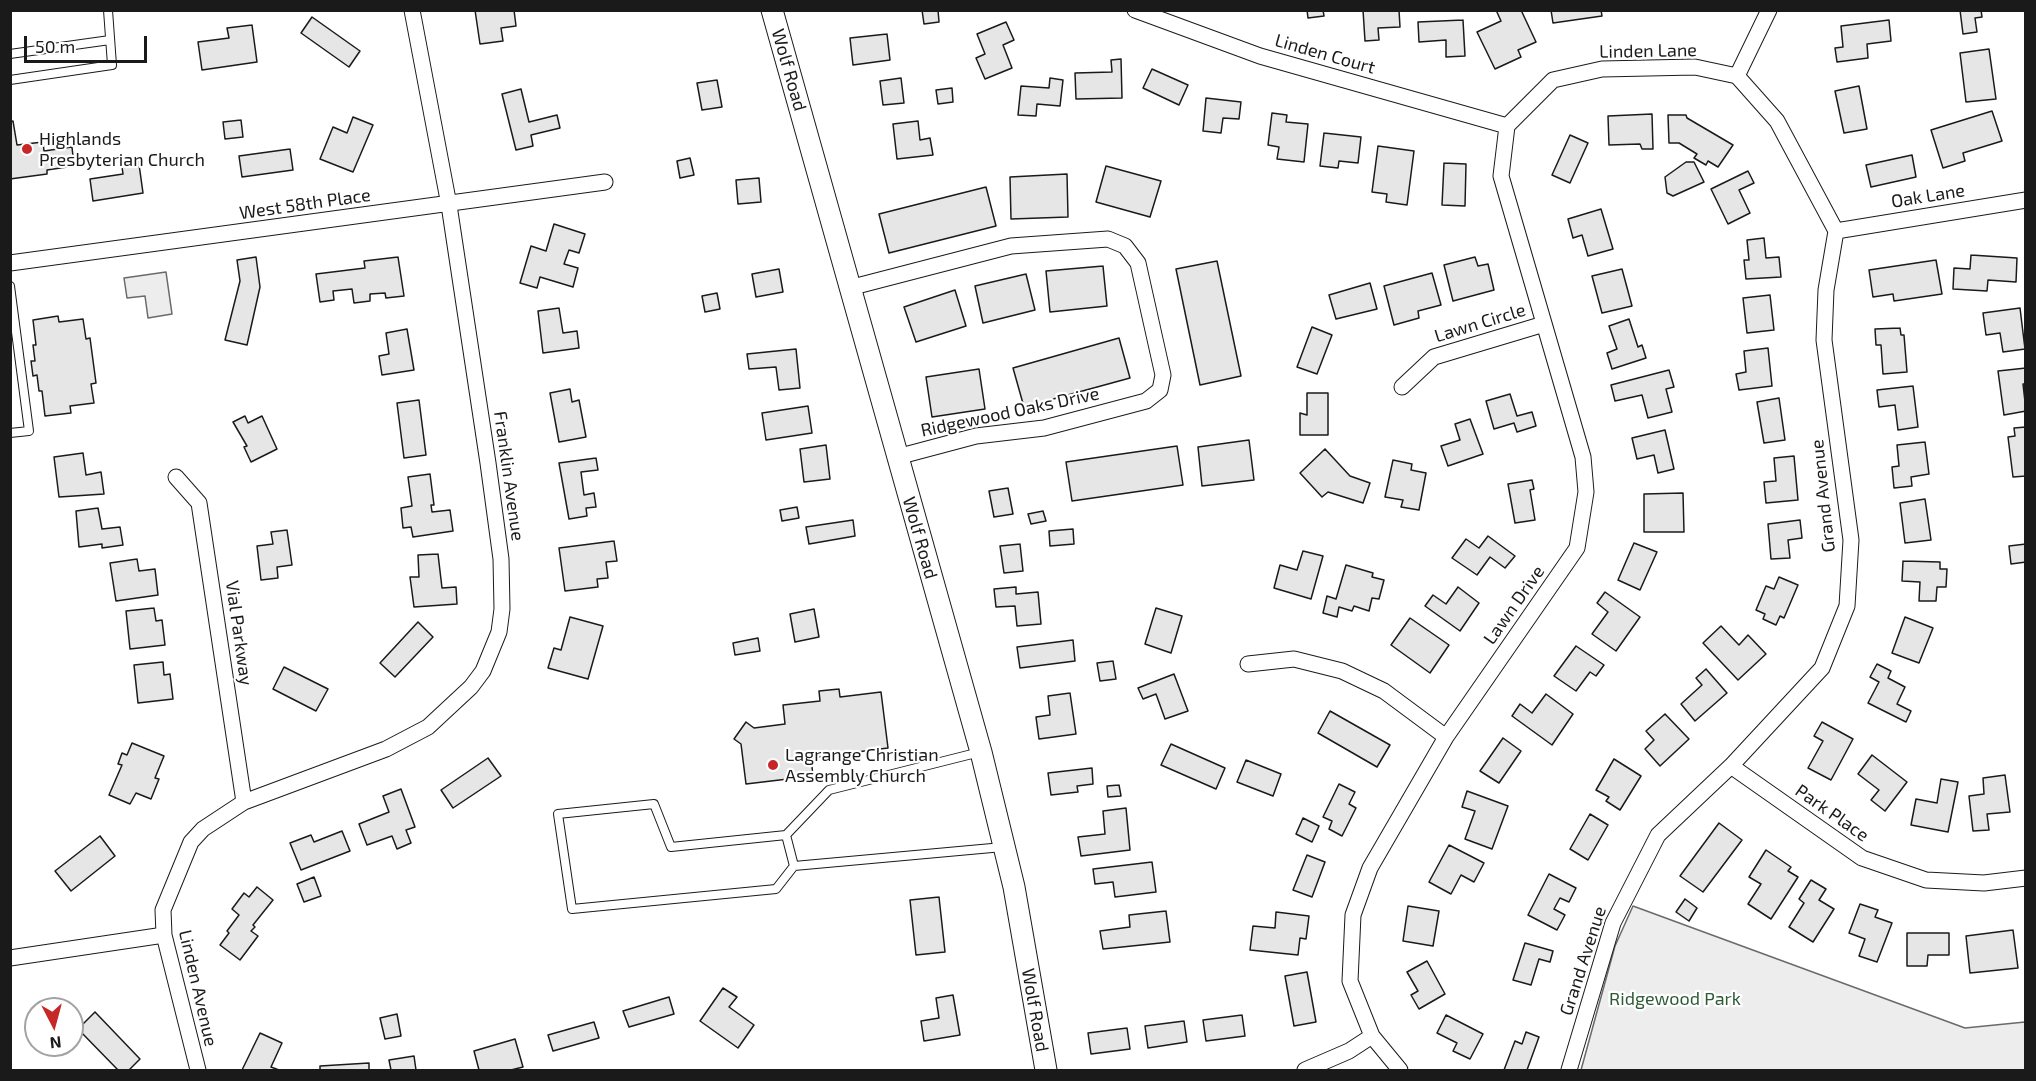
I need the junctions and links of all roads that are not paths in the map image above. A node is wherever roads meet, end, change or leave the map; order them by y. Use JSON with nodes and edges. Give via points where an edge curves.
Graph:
{"nodes":[{"id":1,"x":108,"y":10,"type":"edge"},
{"id":2,"x":412,"y":10,"type":"edge"},
{"id":3,"x":772,"y":10,"type":"edge"},
{"id":4,"x":1135,"y":10,"type":"edge"},
{"id":5,"x":1769,"y":10,"type":"edge"},
{"id":6,"x":110,"y":40,"type":"junction"},
{"id":7,"x":10,"y":54,"type":"edge"},
{"id":8,"x":1737,"y":76,"type":"junction"},
{"id":9,"x":10,"y":80,"type":"edge"},
{"id":10,"x":1507,"y":126,"type":"junction"},
{"id":11,"x":605,"y":182,"type":"dead end"},
{"id":12,"x":2025,"y":200,"type":"edge"},
{"id":13,"x":448,"y":205,"type":"junction"},
{"id":14,"x":1836,"y":231,"type":"junction"},
{"id":15,"x":10,"y":263,"type":"edge"},
{"id":16,"x":10,"y":286,"type":"edge"},
{"id":17,"x":849,"y":288,"type":"junction"},
{"id":18,"x":1544,"y":324,"type":"junction"},
{"id":19,"x":1402,"y":387,"type":"dead end"},
{"id":20,"x":10,"y":433,"type":"edge"},
{"id":21,"x":897,"y":457,"type":"junction"},
{"id":22,"x":176,"y":477,"type":"dead end"},
{"id":23,"x":1248,"y":664,"type":"dead end"},
{"id":24,"x":1446,"y":737,"type":"junction"},
{"id":25,"x":981,"y":752,"type":"junction"},
{"id":26,"x":1731,"y":766,"type":"junction"},
{"id":27,"x":244,"y":802,"type":"junction"},
{"id":28,"x":786,"y":835,"type":"junction"},
{"id":29,"x":1005,"y":847,"type":"junction"},
{"id":30,"x":794,"y":866,"type":"junction"},
{"id":31,"x":2025,"y":878,"type":"edge"},
{"id":32,"x":164,"y":935,"type":"junction"},
{"id":33,"x":10,"y":958,"type":"edge"},
{"id":34,"x":1372,"y":1036,"type":"junction"},
{"id":35,"x":198,"y":1071,"type":"edge"},
{"id":36,"x":1046,"y":1071,"type":"edge"},
{"id":37,"x":1305,"y":1071,"type":"edge"},
{"id":38,"x":1400,"y":1071,"type":"edge"},
{"id":39,"x":1569,"y":1071,"type":"edge"}],
"edges":[{"from":1,"to":6,"type":"lane"},
{"from":2,"to":13,"type":"street","name":"Franklin Avenue"},
{"from":3,"to":17,"type":"main road","name":"Wolf Road"},
{"from":4,"to":10,"type":"street","name":"Linden Court","via":[[1260,56]]},
{"from":5,"to":8,"type":"street"},
{"from":6,"to":7,"type":"lane"},
{"from":6,"to":9,"type":"lane","via":[[112,66]]},
{"from":8,"to":10,"type":"street","name":"Linden Lane","via":[[1695,67],[1602,69],[1553,80]]},
{"from":8,"to":14,"type":"street","via":[[1778,121]]},
{"from":10,"to":18,"type":"street","name":"Lawn Drive","via":[[1501,176]]},
{"from":11,"to":13,"type":"street","name":"West 58th Place"},
{"from":12,"to":14,"type":"street","name":"Oak Lane"},
{"from":13,"to":15,"type":"street","name":"West 58th Place"},
{"from":13,"to":27,"type":"street","name":"Franklin Avenue","via":[[501,559],[502,609],[494,649],[471,687],[428,727],[386,749]]},
{"from":14,"to":26,"type":"street","name":"Grand Avenue","via":[[1826,290],[1824,340],[1851,540],[1847,606],[1822,668]]},
{"from":16,"to":20,"type":"lane","via":[[29,431]]},
{"from":17,"to":21,"type":"main road","name":"Wolf Road"},
{"from":17,"to":21,"type":"street","name":"Ridgewood Oaks Drive","via":[[1011,246],[1108,239],[1125,246],[1138,263],[1163,375],[1160,390],[1146,401],[1055,425],[976,436]]},
{"from":18,"to":19,"type":"street","name":"Lawn Circle","via":[[1434,357]]},
{"from":18,"to":24,"type":"street","name":"Lawn Drive","via":[[1583,457],[1586,492],[1577,548]]},
{"from":21,"to":25,"type":"main road","name":"Wolf Road"},
{"from":22,"to":27,"type":"street","name":"Vial Parkway","via":[[199,503]]},
{"from":23,"to":24,"type":"street","via":[[1294,659],[1342,671],[1384,690]]},
{"from":24,"to":34,"type":"street","name":"Lawn Drive","via":[[1370,868],[1353,915],[1350,981]]},
{"from":25,"to":28,"type":"lane","via":[[829,790]]},
{"from":25,"to":29,"type":"main road","name":"Wolf Road"},
{"from":26,"to":31,"type":"street","name":"Park Place","via":[[1862,858],[1926,880],[1984,883]]},
{"from":26,"to":39,"type":"street","name":"Grand Avenue","via":[[1658,836],[1613,923]]},
{"from":27,"to":32,"type":"street","name":"Linden Avenue","via":[[203,829],[191,842],[163,910]]},
{"from":28,"to":30,"type":"lane"},
{"from":28,"to":30,"type":"lane","via":[[671,847],[654,804],[558,814],[572,909],[776,888]]},
{"from":29,"to":30,"type":"lane"},
{"from":29,"to":36,"type":"main road","name":"Wolf Road"},
{"from":32,"to":33,"type":"street"},
{"from":32,"to":35,"type":"street","name":"Linden Avenue"},
{"from":34,"to":37,"type":"street","via":[[1349,1052]]},
{"from":34,"to":38,"type":"street","name":"Lawn Drive"}]}
